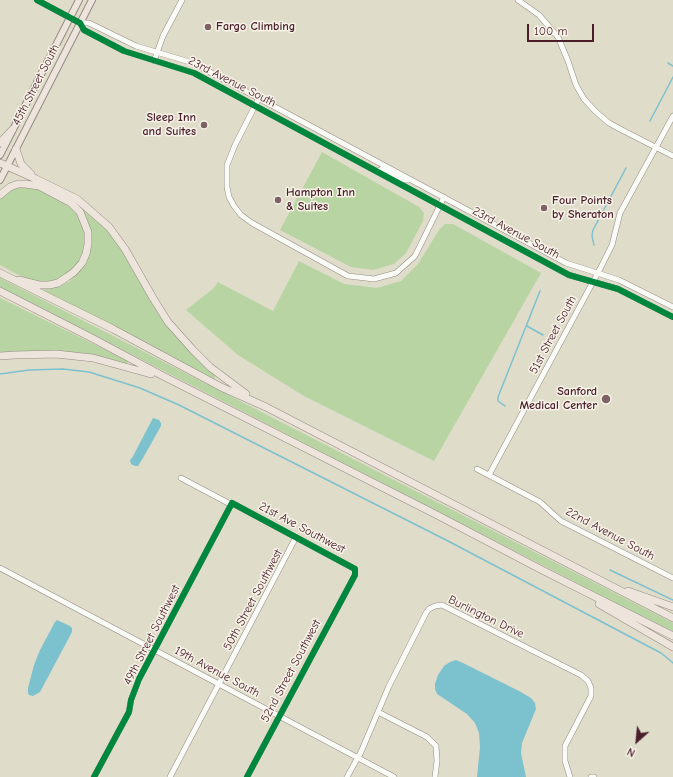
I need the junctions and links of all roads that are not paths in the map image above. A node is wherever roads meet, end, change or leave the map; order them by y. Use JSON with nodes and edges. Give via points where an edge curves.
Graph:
{"nodes":[{"id":1,"x":36,"y":0,"type":"edge"},
{"id":2,"x":79,"y":0,"type":"edge"},
{"id":3,"x":92,"y":0,"type":"edge"},
{"id":4,"x":182,"y":0,"type":"edge"},
{"id":5,"x":518,"y":0,"type":"edge"},
{"id":6,"x":69,"y":18,"type":"junction"},
{"id":7,"x":80,"y":23,"type":"junction"},
{"id":8,"x":157,"y":52,"type":"junction"},
{"id":9,"x":154,"y":61,"type":"junction"},
{"id":10,"x":259,"y":98,"type":"junction"},
{"id":11,"x":255,"y":106,"type":"junction"},
{"id":12,"x":673,"y":116,"type":"edge"},
{"id":13,"x":12,"y":130,"type":"junction"},
{"id":14,"x":0,"y":143,"type":"edge"},
{"id":15,"x":656,"y":148,"type":"junction"},
{"id":16,"x":16,"y":149,"type":"junction"},
{"id":17,"x":0,"y":155,"type":"edge"},
{"id":18,"x":673,"y":156,"type":"edge"},
{"id":19,"x":352,"y":158,"type":"junction"},
{"id":20,"x":0,"y":163,"type":"edge"},
{"id":21,"x":381,"y":163,"type":"junction"},
{"id":22,"x":7,"y":166,"type":"junction"},
{"id":23,"x":378,"y":172,"type":"junction"},
{"id":24,"x":36,"y":178,"type":"junction"},
{"id":25,"x":0,"y":180,"type":"edge"},
{"id":26,"x":412,"y":180,"type":"junction"},
{"id":27,"x":0,"y":195,"type":"edge"},
{"id":28,"x":444,"y":197,"type":"junction"},
{"id":29,"x":440,"y":205,"type":"junction"},
{"id":30,"x":0,"y":273,"type":"edge"},
{"id":31,"x":598,"y":274,"type":"junction"},
{"id":32,"x":593,"y":282,"type":"junction"},
{"id":33,"x":0,"y":291,"type":"edge"},
{"id":34,"x":673,"y":307,"type":"edge"},
{"id":35,"x":673,"y":317,"type":"edge"},
{"id":36,"x":0,"y":356,"type":"edge"},
{"id":37,"x":169,"y":380,"type":"junction"},
{"id":38,"x":266,"y":407,"type":"junction"},
{"id":39,"x":477,"y":469,"type":"dead end"},
{"id":40,"x":489,"y":475,"type":"junction"},
{"id":41,"x":181,"y":478,"type":"dead end"},
{"id":42,"x":232,"y":504,"type":"junction"},
{"id":43,"x":296,"y":537,"type":"junction"},
{"id":44,"x":0,"y":568,"type":"edge"},
{"id":45,"x":542,"y":570,"type":"junction"},
{"id":46,"x":355,"y":575,"type":"joint"},
{"id":47,"x":591,"y":577,"type":"junction"},
{"id":48,"x":673,"y":578,"type":"edge"},
{"id":49,"x":673,"y":607,"type":"edge"},
{"id":50,"x":673,"y":618,"type":"edge"},
{"id":51,"x":673,"y":636,"type":"edge"},
{"id":52,"x":673,"y":647,"type":"edge"},
{"id":53,"x":154,"y":650,"type":"junction"},
{"id":54,"x":219,"y":685,"type":"junction"},
{"id":55,"x":378,"y":712,"type":"junction"},
{"id":56,"x":279,"y":717,"type":"junction"},
{"id":57,"x":357,"y":758,"type":"junction"},
{"id":58,"x":94,"y":777,"type":"edge"},
{"id":59,"x":170,"y":777,"type":"edge"},
{"id":60,"x":247,"y":777,"type":"edge"},
{"id":61,"x":347,"y":777,"type":"edge"},
{"id":62,"x":394,"y":777,"type":"edge"},
{"id":63,"x":435,"y":777,"type":"edge"},
{"id":64,"x":570,"y":777,"type":"edge"}],
"edges":[{"from":1,"to":6,"type":"street","name":"23rd Avenue South"},
{"from":2,"to":6,"type":"main road","name":"45th Street South"},
{"from":3,"to":7,"type":"main road","name":"45th Street South"},
{"from":4,"to":8,"type":"street"},
{"from":5,"to":15,"type":"street","via":[[539,15],[558,37],[576,85],[596,112],[609,123]]},
{"from":6,"to":7,"type":"street","name":"23rd Avenue South"},
{"from":6,"to":13,"type":"main road","name":"45th Street South"},
{"from":7,"to":8,"type":"street","name":"23rd Avenue South","via":[[89,23],[136,46]]},
{"from":7,"to":9,"type":"street","name":"23rd Avenue South","via":[[84,30],[124,51]]},
{"from":7,"to":16,"type":"main road","name":"45th Street South"},
{"from":8,"to":9,"type":"street"},
{"from":8,"to":10,"type":"street","name":"23rd Avenue South","via":[[193,63]]},
{"from":9,"to":11,"type":"street","name":"23rd Avenue South","via":[[194,73]]},
{"from":10,"to":11,"type":"street"},
{"from":10,"to":21,"type":"street","name":"23rd Avenue South"},
{"from":11,"to":19,"type":"street","name":"23rd Avenue South"},
{"from":11,"to":29,"type":"street","via":[[227,165],[229,197],[241,215],[252,224],[348,276],[374,279],[396,273],[415,256]]},
{"from":12,"to":15,"type":"street","name":"51st Street South"},
{"from":13,"to":14,"type":"highway"},
{"from":13,"to":17,"type":"main road","name":"45th Street South"},
{"from":15,"to":18,"type":"street"},
{"from":15,"to":31,"type":"street","name":"51st Street South","via":[[620,213],[612,245]]},
{"from":16,"to":22,"type":"main road","name":"45th Street South"},
{"from":16,"to":24,"type":"highway","via":[[21,164]]},
{"from":19,"to":21,"type":"street","name":"23rd Avenue South","via":[[375,167]]},
{"from":19,"to":23,"type":"street","name":"23rd Avenue South"},
{"from":20,"to":22,"type":"highway"},
{"from":21,"to":26,"type":"street","name":"23rd Avenue South"},
{"from":22,"to":24,"type":"highway"},
{"from":22,"to":25,"type":"main road","name":"45th Street South"},
{"from":23,"to":26,"type":"street","name":"23rd Avenue South","via":[[382,169],[404,180]]},
{"from":23,"to":29,"type":"street","name":"23rd Avenue South"},
{"from":24,"to":38,"type":"highway","via":[[77,199],[109,226],[125,248],[168,322],[210,367]]},
{"from":26,"to":28,"type":"street","name":"23rd Avenue South"},
{"from":27,"to":30,"type":"highway","via":[[18,184],[39,186],[65,199],[80,212],[88,232],[86,254],[82,263],[74,272],[58,282],[39,285]]},
{"from":28,"to":29,"type":"street"},
{"from":28,"to":31,"type":"street","name":"23rd Avenue South","via":[[566,263]]},
{"from":29,"to":32,"type":"street","name":"23rd Avenue South","via":[[569,275]]},
{"from":30,"to":38,"type":"highway","via":[[221,387]]},
{"from":31,"to":32,"type":"street","name":"51st Street South"},
{"from":31,"to":34,"type":"street","name":"23rd Avenue South","via":[[628,284]]},
{"from":32,"to":35,"type":"street","name":"23rd Avenue South","via":[[626,292]]},
{"from":32,"to":40,"type":"street","name":"51st Street South"},
{"from":33,"to":37,"type":"highway"},
{"from":36,"to":37,"type":"highway","via":[[56,354],[93,358]]},
{"from":37,"to":45,"type":"highway"},
{"from":38,"to":47,"type":"highway"},
{"from":39,"to":40,"type":"street","name":"22nd Avenue South"},
{"from":40,"to":48,"type":"street","name":"22nd Avenue South","via":[[540,502],[561,521]]},
{"from":41,"to":42,"type":"street","name":"21st Ave Southwest"},
{"from":42,"to":43,"type":"street","name":"21st Ave Southwest"},
{"from":42,"to":53,"type":"street","name":"49th Street Southwest"},
{"from":43,"to":46,"type":"street","name":"21st Ave Southwest","via":[[355,569]]},
{"from":43,"to":54,"type":"street","name":"50th Street Southwest"},
{"from":44,"to":53,"type":"street","name":"19th Avenue South"},
{"from":45,"to":51,"type":"highway"},
{"from":45,"to":52,"type":"highway"},
{"from":46,"to":56,"type":"street","name":"52nd Street Southwest"},
{"from":47,"to":49,"type":"highway"},
{"from":47,"to":50,"type":"highway"},
{"from":53,"to":54,"type":"street","name":"19th Avenue South"},
{"from":53,"to":58,"type":"street","name":"49th Street Southwest","via":[[128,712]]},
{"from":54,"to":56,"type":"street","name":"19th Avenue South"},
{"from":54,"to":59,"type":"street","name":"50th Street Southwest"},
{"from":55,"to":57,"type":"street","name":"Burlington Drive"},
{"from":55,"to":63,"type":"street","via":[[427,737],[436,746]]},
{"from":55,"to":64,"type":"street","name":"Burlington Drive","via":[[426,613],[435,606],[442,605],[581,675],[588,681],[591,696],[565,746],[565,761]]},
{"from":56,"to":57,"type":"street","name":"19th Avenue South"},
{"from":56,"to":60,"type":"street","name":"52nd Street Southwest"},
{"from":57,"to":61,"type":"street","name":"Burlington Drive"},
{"from":57,"to":62,"type":"street","name":"19th Avenue South"}]}
